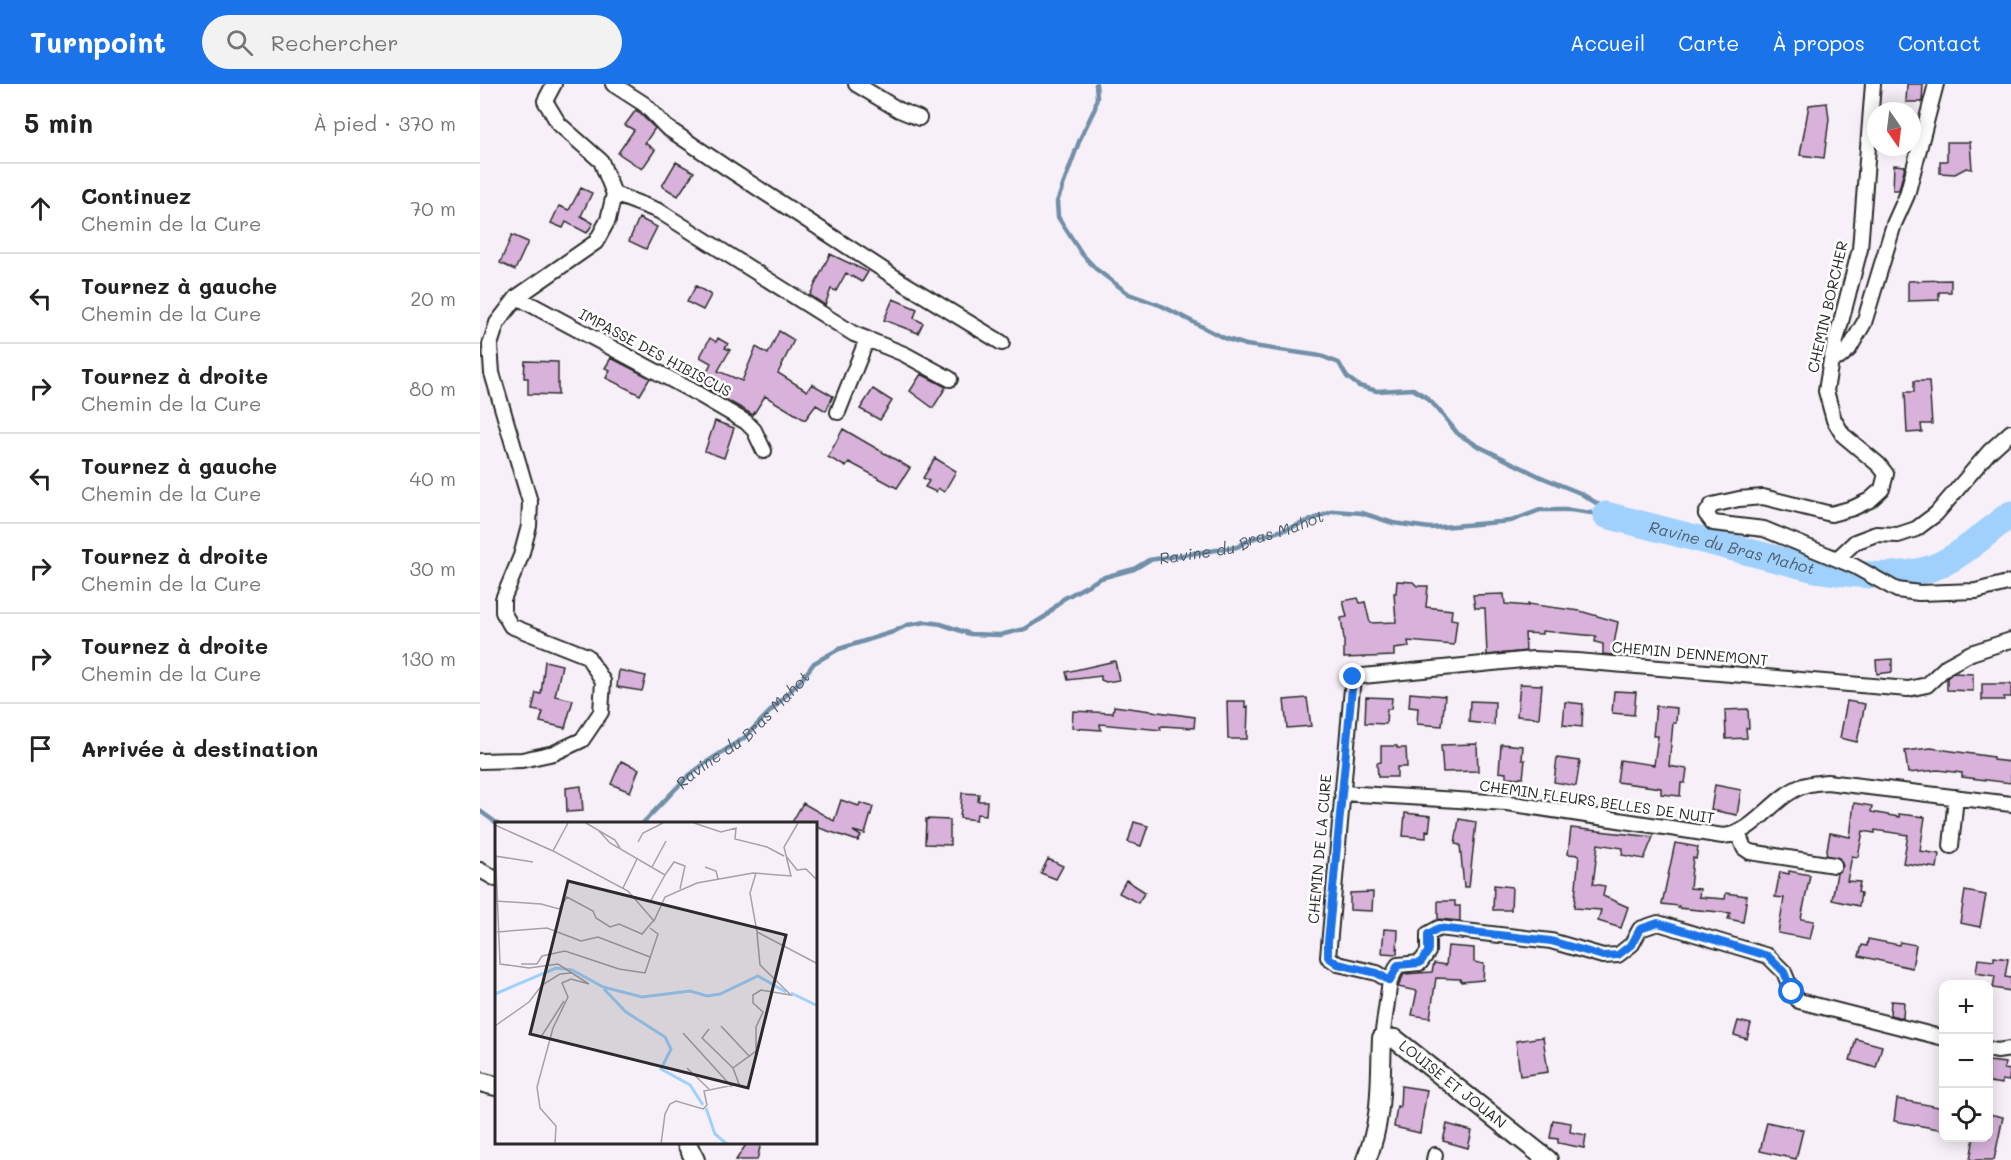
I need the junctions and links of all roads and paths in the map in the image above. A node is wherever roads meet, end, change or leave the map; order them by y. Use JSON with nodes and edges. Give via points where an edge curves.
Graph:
{"nodes":[{"id":1,"x":554,"y":84,"type":"edge"},
{"id":2,"x":614,"y":84,"type":"edge"},
{"id":3,"x":856,"y":84,"type":"edge"},
{"id":4,"x":1873,"y":84,"type":"edge"},
{"id":5,"x":1936,"y":84,"type":"edge"},
{"id":6,"x":919,"y":118,"type":"dead end"},
{"id":7,"x":614,"y":194,"type":"junction"},
{"id":8,"x":517,"y":297,"type":"junction"},
{"id":9,"x":867,"y":339,"type":"junction"},
{"id":10,"x":1002,"y":343,"type":"dead end"},
{"id":11,"x":1831,"y":360,"type":"junction"},
{"id":12,"x":950,"y":379,"type":"dead end"},
{"id":13,"x":838,"y":412,"type":"dead end"},
{"id":14,"x":2011,"y":432,"type":"edge"},
{"id":15,"x":764,"y":451,"type":"dead end"},
{"id":16,"x":1837,"y":559,"type":"junction"},
{"id":17,"x":2011,"y":582,"type":"edge"},
{"id":18,"x":2011,"y":640,"type":"edge"},
{"id":19,"x":1353,"y":677,"type":"joint"},
{"id":20,"x":480,"y":761,"type":"edge"},
{"id":21,"x":1342,"y":793,"type":"junction"},
{"id":22,"x":1956,"y":797,"type":"junction"},
{"id":23,"x":2011,"y":804,"type":"edge"},
{"id":24,"x":1738,"y":833,"type":"junction"},
{"id":25,"x":1951,"y":846,"type":"dead end"},
{"id":26,"x":1834,"y":865,"type":"dead end"},
{"id":27,"x":480,"y":870,"type":"edge"},
{"id":28,"x":495,"y":878,"type":"edge"},
{"id":29,"x":1390,"y":981,"type":"junction"},
{"id":30,"x":1939,"y":1037,"type":"edge"},
{"id":31,"x":1382,"y":1038,"type":"junction"},
{"id":32,"x":2011,"y":1049,"type":"edge"},
{"id":33,"x":1993,"y":1050,"type":"edge"},
{"id":34,"x":480,"y":1082,"type":"edge"},
{"id":35,"x":495,"y":1086,"type":"edge"},
{"id":36,"x":688,"y":1145,"type":"edge"},
{"id":37,"x":695,"y":1160,"type":"edge"},
{"id":38,"x":1366,"y":1160,"type":"edge"},
{"id":39,"x":1548,"y":1160,"type":"edge"}],
"edges":[{"from":1,"to":7,"type":"street","via":[[545,101],[559,124],[601,161]]},
{"from":2,"to":10,"type":"street","via":[[644,104],[666,127],[718,162]]},
{"from":3,"to":6,"type":"street"},
{"from":4,"to":11,"type":"street","name":"CHEMIN BORCHER","via":[[1860,249]]},
{"from":5,"to":11,"type":"street","via":[[1907,195],[1894,224],[1864,323],[1849,350]]},
{"from":7,"to":8,"type":"street","via":[[608,220],[596,242]]},
{"from":7,"to":9,"type":"street","via":[[659,211]]},
{"from":8,"to":15,"type":"street","name":"IMPASSE DES HIBISCUS","via":[[746,422]]},
{"from":8,"to":20,"type":"street","via":[[497,323],[490,345],[492,373],[530,502],[529,526],[503,599],[503,612],[511,626],[587,656],[603,681],[601,712],[582,740],[554,753],[522,760]]},
{"from":9,"to":12,"type":"street"},
{"from":9,"to":13,"type":"street"},
{"from":11,"to":16,"type":"street","name":"CHEMIN BORCHER","via":[[1826,391],[1834,420],[1843,435],[1886,474],[1882,489],[1870,500],[1831,514],[1763,497],[1712,505],[1706,514],[1713,523],[1764,529]]},
{"from":14,"to":16,"type":"street","via":[[1936,514],[1916,530],[1898,535],[1876,534],[1856,542]]},
{"from":16,"to":17,"type":"street","name":"CHEMIN BORCHER","via":[[1897,590],[1919,593],[1976,591]]},
{"from":18,"to":19,"type":"street","name":"CHEMIN DENNEMONT","via":[[1971,653],[1947,666],[1927,685],[1908,689],[1533,659]]},
{"from":19,"to":21,"type":"street","name":"CHEMIN DE LA CURE"},
{"from":21,"to":24,"type":"street","name":"CHEMIN FLEURS BELLES DE NUIT","via":[[1507,803],[1723,836]]},
{"from":21,"to":29,"type":"street","name":"CHEMIN DE LA CURE","via":[[1328,957]]},
{"from":22,"to":23,"type":"street"},
{"from":22,"to":24,"type":"street","via":[[1827,782],[1803,786],[1780,799]]},
{"from":22,"to":25,"type":"street"},
{"from":24,"to":26,"type":"street","via":[[1746,851]]},
{"from":27,"to":28,"type":"street"},
{"from":29,"to":30,"type":"street","via":[[1398,965],[1420,963],[1428,952],[1428,934],[1439,928],[1551,941],[1603,956],[1618,955],[1632,944],[1640,929],[1658,923],[1768,956],[1784,972],[1799,1001]]},
{"from":29,"to":31,"type":"street"},
{"from":31,"to":38,"type":"main road","via":[[1379,1115]]},
{"from":31,"to":39,"type":"main road","name":"LOUISE ET JOUAN","via":[[1395,1039]]},
{"from":32,"to":33,"type":"street"},
{"from":34,"to":35,"type":"main road"},
{"from":36,"to":37,"type":"main road"}]}
